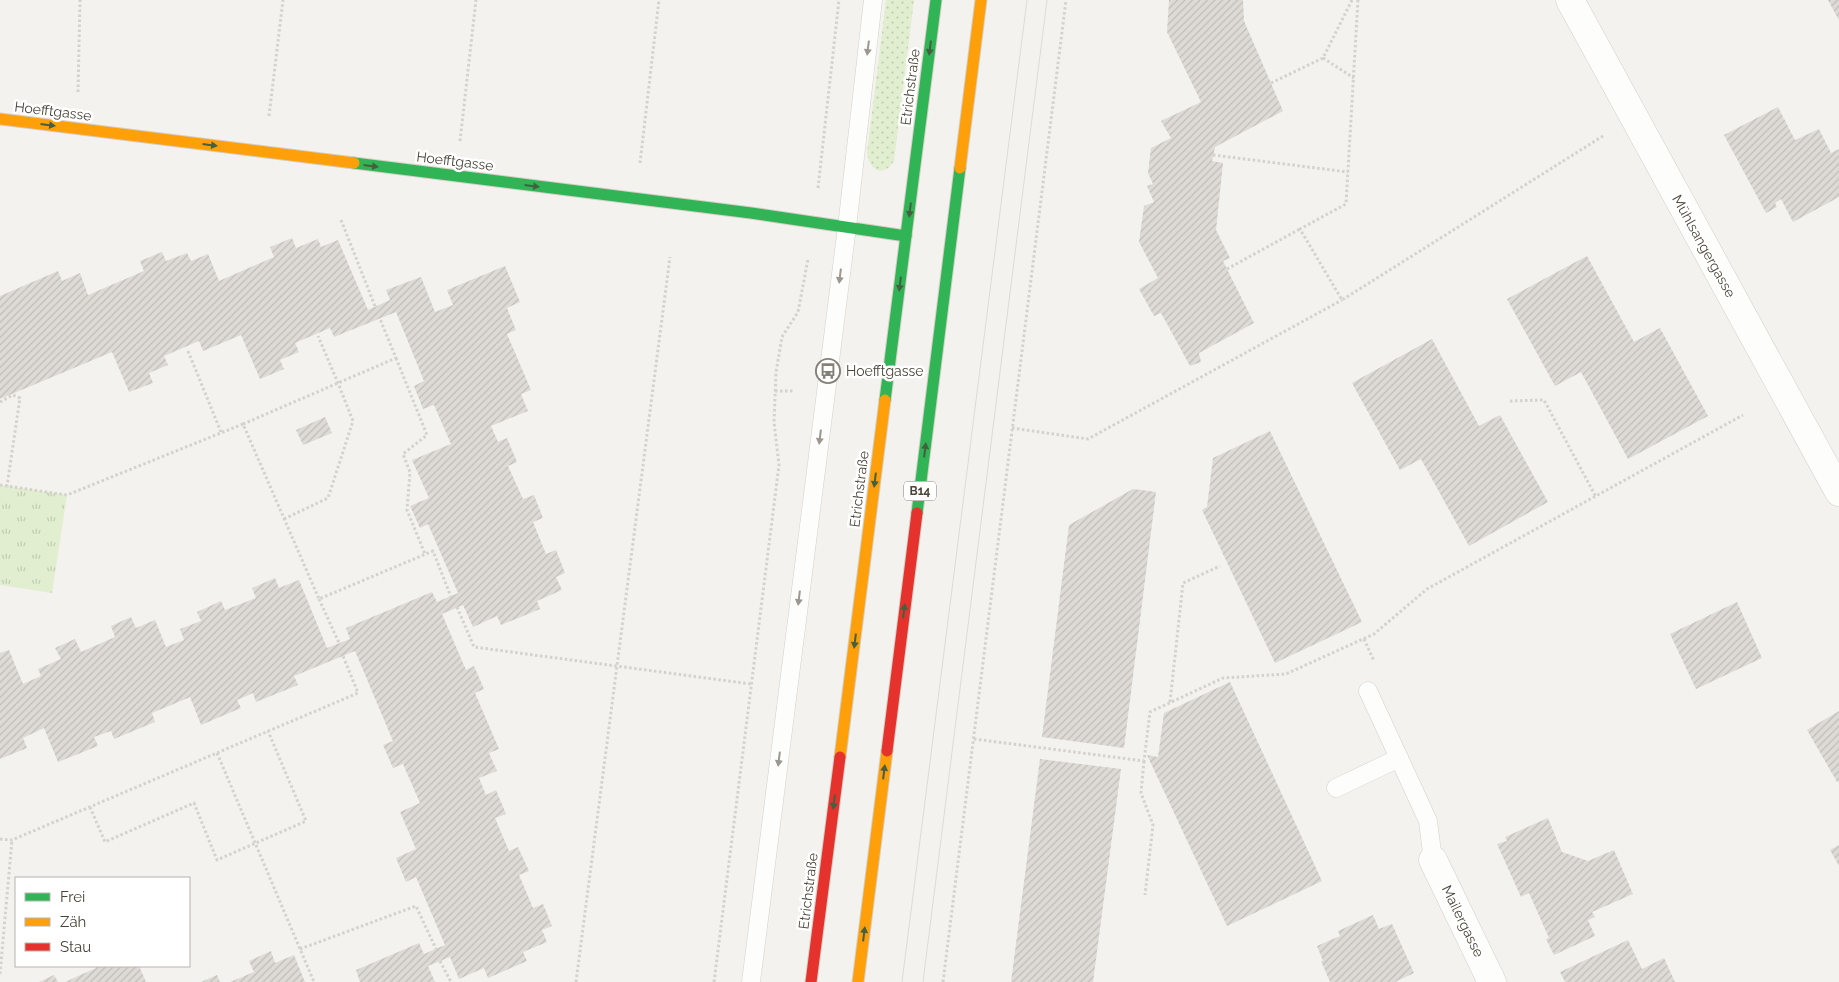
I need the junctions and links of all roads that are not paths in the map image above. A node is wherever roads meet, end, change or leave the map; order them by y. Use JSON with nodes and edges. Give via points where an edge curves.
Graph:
{"nodes":[{"id":1,"x":873,"y":0,"type":"edge"},
{"id":2,"x":936,"y":0,"type":"edge"},
{"id":3,"x":981,"y":0,"type":"edge"},
{"id":4,"x":1570,"y":0,"type":"edge"},
{"id":5,"x":0,"y":119,"type":"edge"},
{"id":6,"x":847,"y":227,"type":"junction"},
{"id":7,"x":906,"y":236,"type":"junction"},
{"id":8,"x":1836,"y":481,"type":"edge"},
{"id":9,"x":1368,"y":691,"type":"dead end"},
{"id":10,"x":1399,"y":758,"type":"junction"},
{"id":11,"x":1336,"y":788,"type":"dead end"},
{"id":12,"x":1433,"y":860,"type":"joint"},
{"id":13,"x":751,"y":982,"type":"edge"},
{"id":14,"x":811,"y":982,"type":"edge"},
{"id":15,"x":858,"y":982,"type":"edge"},
{"id":16,"x":1492,"y":982,"type":"edge"}],
"edges":[{"from":1,"to":6,"type":"lane","one_way":true},
{"from":2,"to":7,"type":"main road","name":"Etrichstraße","one_way":true},
{"from":15,"to":3,"type":"main road","number":"B14","one_way":true},
{"from":4,"to":8,"type":"street","name":"Mühlsangergasse"},
{"from":5,"to":6,"type":"main road","name":"Hoefftgasse","one_way":true},
{"from":6,"to":7,"type":"main road","name":"Hoefftgasse"},
{"from":6,"to":13,"type":"lane","one_way":true},
{"from":7,"to":14,"type":"main road","name":"Etrichstraße","one_way":true},
{"from":9,"to":10,"type":"lane"},
{"from":10,"to":11,"type":"lane"},
{"from":10,"to":12,"type":"lane","via":[[1428,821]]},
{"from":12,"to":16,"type":"street","name":"Mailergasse"}]}
